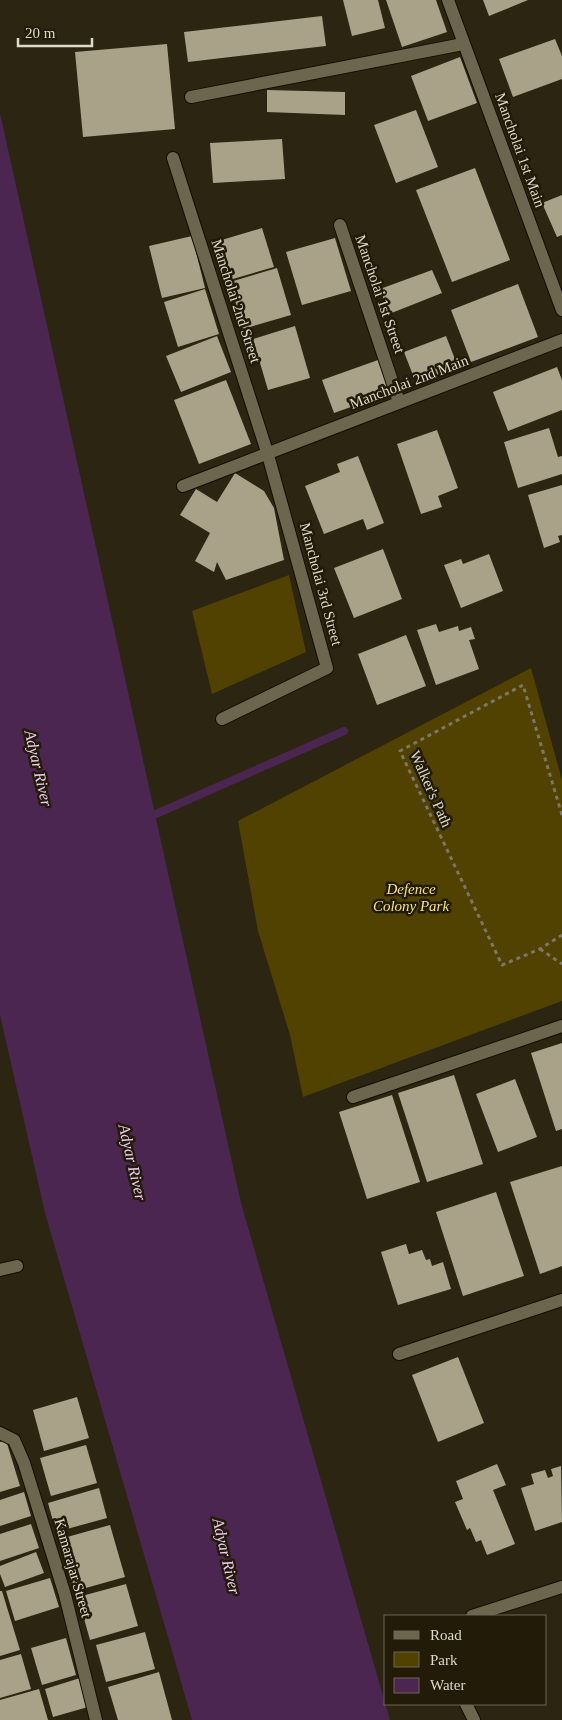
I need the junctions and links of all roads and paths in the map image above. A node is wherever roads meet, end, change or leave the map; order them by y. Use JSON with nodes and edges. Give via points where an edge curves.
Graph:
{"nodes":[{"id":1,"x":448,"y":0,"type":"edge"},
{"id":2,"x":463,"y":44,"type":"junction"},
{"id":3,"x":191,"y":97,"type":"dead end"},
{"id":4,"x":173,"y":158,"type":"dead end"},
{"id":5,"x":340,"y":225,"type":"dead end"},
{"id":6,"x":562,"y":310,"type":"edge"},
{"id":7,"x":562,"y":340,"type":"edge"},
{"id":8,"x":399,"y":402,"type":"junction"},
{"id":9,"x":268,"y":455,"type":"junction"},
{"id":10,"x":183,"y":486,"type":"dead end"},
{"id":11,"x":222,"y":719,"type":"dead end"},
{"id":12,"x":562,"y":815,"type":"edge"},
{"id":13,"x":562,"y":935,"type":"edge"},
{"id":14,"x":540,"y":949,"type":"junction"},
{"id":15,"x":562,"y":964,"type":"edge"},
{"id":16,"x":562,"y":1026,"type":"edge"},
{"id":17,"x":353,"y":1097,"type":"dead end"},
{"id":18,"x":17,"y":1266,"type":"dead end"},
{"id":19,"x":0,"y":1270,"type":"edge"},
{"id":20,"x":562,"y":1300,"type":"edge"},
{"id":21,"x":399,"y":1354,"type":"dead end"},
{"id":22,"x":1,"y":1433,"type":"edge"},
{"id":23,"x":562,"y":1587,"type":"edge"},
{"id":24,"x":475,"y":1615,"type":"edge"},
{"id":25,"x":466,"y":1705,"type":"edge"},
{"id":26,"x":96,"y":1720,"type":"edge"},
{"id":27,"x":474,"y":1720,"type":"edge"}],
"edges":[{"from":1,"to":2,"type":"street","name":"Mancholai 1st Main"},
{"from":2,"to":3,"type":"street"},
{"from":2,"to":6,"type":"street","name":"Mancholai 1st Main"},
{"from":4,"to":9,"type":"street","name":"Mancholai 2nd Street"},
{"from":5,"to":8,"type":"street","name":"Mancholai 1st Street"},
{"from":7,"to":8,"type":"street","name":"Mancholai 2nd Main"},
{"from":8,"to":9,"type":"street","name":"Mancholai 2nd Main"},
{"from":9,"to":10,"type":"street","name":"Mancholai 2nd Main"},
{"from":9,"to":11,"type":"street","name":"Mancholai 3rd Street","via":[[327,668]]},
{"from":12,"to":14,"type":"path","name":"Walker's Path","via":[[523,685],[400,751],[502,965]]},
{"from":13,"to":14,"type":"path","name":"Walker's Path"},
{"from":14,"to":15,"type":"path"},
{"from":16,"to":17,"type":"street"},
{"from":18,"to":19,"type":"street"},
{"from":20,"to":21,"type":"street"},
{"from":22,"to":26,"type":"street","name":"Kamarajar Street","via":[[14,1440],[24,1463],[65,1595]]},
{"from":23,"to":24,"type":"street"},
{"from":25,"to":27,"type":"street"}]}
